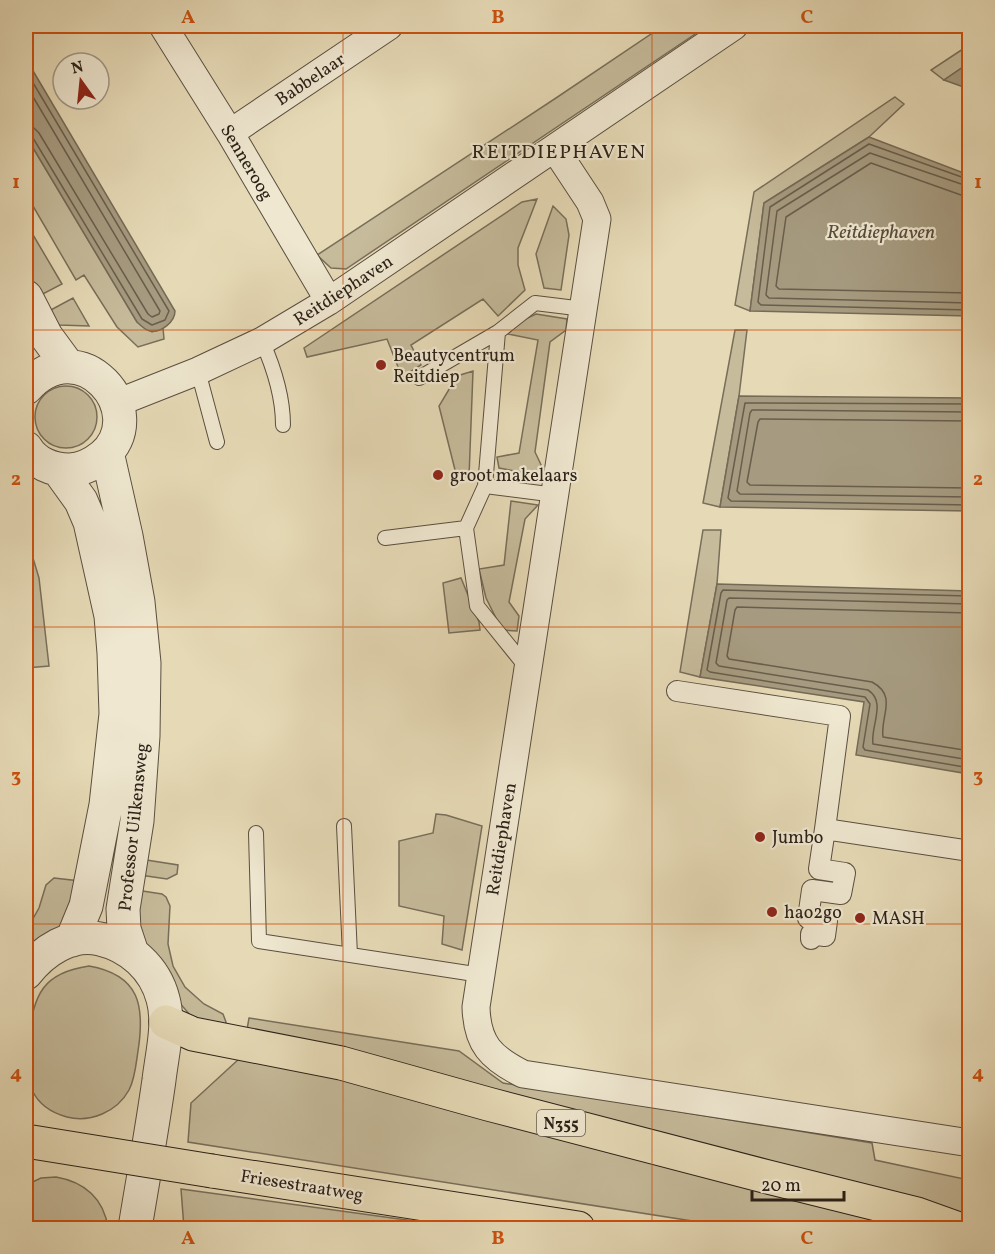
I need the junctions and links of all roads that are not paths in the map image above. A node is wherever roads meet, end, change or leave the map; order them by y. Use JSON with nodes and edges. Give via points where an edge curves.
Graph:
{"nodes":[{"id":1,"x":163,"y":26,"type":"edge"},
{"id":2,"x":389,"y":26,"type":"edge"},
{"id":3,"x":734,"y":26,"type":"edge"},
{"id":4,"x":230,"y":133,"type":"junction"},
{"id":5,"x":555,"y":148,"type":"junction"},
{"id":6,"x":26,"y":297,"type":"edge"},
{"id":7,"x":329,"y":301,"type":"junction"},
{"id":8,"x":584,"y":309,"type":"junction"},
{"id":9,"x":498,"y":332,"type":"junction"},
{"id":10,"x":262,"y":342,"type":"junction"},
{"id":11,"x":68,"y":366,"type":"junction"},
{"id":12,"x":198,"y":371,"type":"junction"},
{"id":13,"x":419,"y":378,"type":"dead end"},
{"id":14,"x":26,"y":388,"type":"edge"},
{"id":15,"x":117,"y":403,"type":"junction"},
{"id":16,"x":283,"y":425,"type":"dead end"},
{"id":17,"x":217,"y":442,"type":"dead end"},
{"id":18,"x":26,"y":448,"type":"edge"},
{"id":19,"x":107,"y":452,"type":"junction"},
{"id":20,"x":58,"y":469,"type":"junction"},
{"id":21,"x":485,"y":486,"type":"junction"},
{"id":22,"x":556,"y":495,"type":"junction"},
{"id":23,"x":466,"y":528,"type":"junction"},
{"id":24,"x":386,"y":538,"type":"dead end"},
{"id":25,"x":528,"y":669,"type":"junction"},
{"id":26,"x":677,"y":691,"type":"dead end"},
{"id":27,"x":344,"y":826,"type":"dead end"},
{"id":28,"x":825,"y":829,"type":"junction"},
{"id":29,"x":256,"y":832,"type":"dead end"},
{"id":30,"x":969,"y":851,"type":"edge"},
{"id":31,"x":811,"y":939,"type":"dead end"},
{"id":32,"x":72,"y":940,"type":"junction"},
{"id":33,"x":132,"y":953,"type":"junction"},
{"id":34,"x":350,"y":955,"type":"junction"},
{"id":35,"x":26,"y":973,"type":"edge"},
{"id":36,"x":480,"y":975,"type":"junction"},
{"id":37,"x":166,"y":1022,"type":"junction"},
{"id":38,"x":26,"y":1141,"type":"edge"},
{"id":39,"x":969,"y":1143,"type":"edge"},
{"id":40,"x":135,"y":1228,"type":"edge"},
{"id":41,"x":578,"y":1228,"type":"edge"},
{"id":42,"x":956,"y":1228,"type":"edge"}],
"edges":[{"from":1,"to":4,"type":"street","name":"Senneroog"},
{"from":2,"to":4,"type":"street","name":"Babbelaar"},
{"from":3,"to":5,"type":"street","name":"Reitdiephaven"},
{"from":4,"to":7,"type":"street","name":"Senneroog"},
{"from":5,"to":7,"type":"street","name":"Reitdiephaven"},
{"from":5,"to":8,"type":"street","name":"Reitdiephaven","via":[[597,219]]},
{"from":6,"to":11,"type":"street","via":[[46,336]]},
{"from":7,"to":10,"type":"street","name":"Reitdiephaven"},
{"from":8,"to":9,"type":"lane","via":[[535,303]]},
{"from":8,"to":22,"type":"street","name":"Reitdiephaven"},
{"from":9,"to":13,"type":"lane"},
{"from":9,"to":21,"type":"lane"},
{"from":10,"to":12,"type":"street","name":"Reitdiephaven"},
{"from":10,"to":16,"type":"lane","via":[[272,364],[283,408]]},
{"from":11,"to":14,"type":"street","via":[[35,377]]},
{"from":11,"to":15,"type":"street","via":[[98,377]]},
{"from":12,"to":15,"type":"street","name":"Reitdiephaven"},
{"from":12,"to":17,"type":"lane"},
{"from":15,"to":19,"type":"street","via":[[116,437]]},
{"from":18,"to":20,"type":"street","via":[[42,464]]},
{"from":19,"to":20,"type":"street","via":[[85,467]]},
{"from":19,"to":33,"type":"street","name":"Professor Uilkensweg","via":[[138,602],[144,663],[137,820],[123,909],[124,929]]},
{"from":20,"to":32,"type":"street","name":"Professor Uilkensweg","via":[[81,501],[90,522],[111,616],[116,714],[106,805],[86,906]]},
{"from":21,"to":22,"type":"lane"},
{"from":21,"to":23,"type":"lane"},
{"from":22,"to":25,"type":"street","name":"Reitdiephaven"},
{"from":23,"to":24,"type":"lane"},
{"from":23,"to":25,"type":"lane","via":[[477,606]]},
{"from":25,"to":36,"type":"street","name":"Reitdiephaven"},
{"from":26,"to":28,"type":"street","via":[[840,716]]},
{"from":27,"to":34,"type":"lane"},
{"from":28,"to":30,"type":"street"},
{"from":28,"to":31,"type":"street","via":[[819,869],[845,873],[841,894],[812,890],[807,918],[827,921],[825,936],[811,934]]},
{"from":29,"to":34,"type":"lane","via":[[259,941]]},
{"from":32,"to":33,"type":"street","via":[[96,938]]},
{"from":32,"to":35,"type":"street","via":[[46,952]]},
{"from":33,"to":37,"type":"street","via":[[156,980]]},
{"from":34,"to":36,"type":"lane"},
{"from":36,"to":39,"type":"street","name":"Reitdiephaven","via":[[476,1007],[482,1041],[496,1058],[523,1074]]},
{"from":37,"to":40,"type":"street"},
{"from":37,"to":42,"type":"main road","number":"N355","via":[[193,1034],[341,1063],[917,1214]]},
{"from":38,"to":41,"type":"main road","name":"Friesestraatweg","bridge":true}]}
